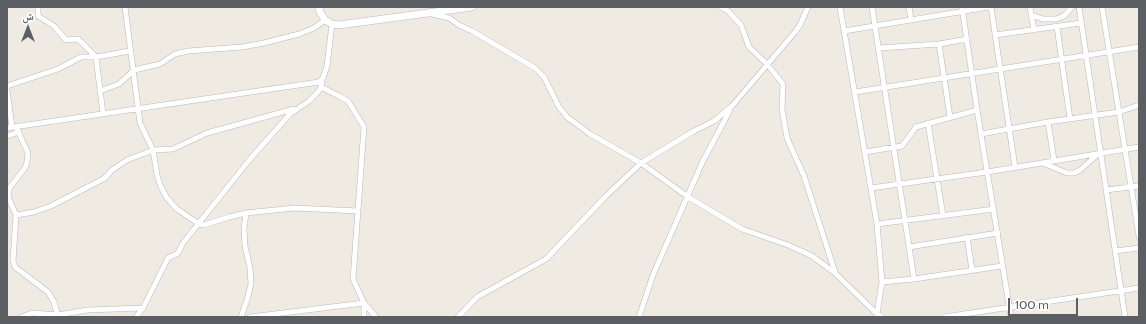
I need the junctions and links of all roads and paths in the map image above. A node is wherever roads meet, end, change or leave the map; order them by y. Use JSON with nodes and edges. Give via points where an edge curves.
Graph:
{"nodes":[{"id":1,"x":38,"y":7,"type":"edge"},
{"id":2,"x":125,"y":7,"type":"edge"},
{"id":3,"x":319,"y":7,"type":"edge"},
{"id":4,"x":472,"y":7,"type":"edge"},
{"id":5,"x":720,"y":7,"type":"edge"},
{"id":6,"x":808,"y":7,"type":"edge"},
{"id":7,"x":840,"y":7,"type":"edge"},
{"id":8,"x":872,"y":7,"type":"edge"},
{"id":9,"x":909,"y":7,"type":"edge"},
{"id":10,"x":990,"y":7,"type":"edge"},
{"id":11,"x":1030,"y":7,"type":"edge"},
{"id":12,"x":1072,"y":7,"type":"edge"},
{"id":13,"x":1079,"y":7,"type":"edge"},
{"id":14,"x":1102,"y":7,"type":"edge"},
{"id":15,"x":962,"y":9,"type":"edge"},
{"id":16,"x":429,"y":13,"type":"junction"},
{"id":17,"x":1031,"y":16,"type":"junction"},
{"id":18,"x":911,"y":20,"type":"junction"},
{"id":19,"x":329,"y":22,"type":"junction"},
{"id":20,"x":1081,"y":23,"type":"junction"},
{"id":21,"x":875,"y":25,"type":"junction"},
{"id":22,"x":1057,"y":27,"type":"junction"},
{"id":23,"x":1034,"y":30,"type":"junction"},
{"id":24,"x":844,"y":31,"type":"junction"},
{"id":25,"x":995,"y":35,"type":"junction"},
{"id":26,"x":967,"y":39,"type":"junction"},
{"id":27,"x":939,"y":44,"type":"junction"},
{"id":28,"x":1139,"y":47,"type":"edge"},
{"id":29,"x":879,"y":48,"type":"junction"},
{"id":30,"x":130,"y":51,"type":"junction"},
{"id":31,"x":1110,"y":52,"type":"junction"},
{"id":32,"x":1086,"y":55,"type":"junction"},
{"id":33,"x":96,"y":57,"type":"junction"},
{"id":34,"x":1061,"y":59,"type":"junction"},
{"id":35,"x":767,"y":64,"type":"junction"},
{"id":36,"x":1001,"y":69,"type":"junction"},
{"id":37,"x":134,"y":70,"type":"junction"},
{"id":38,"x":972,"y":73,"type":"junction"},
{"id":39,"x":944,"y":78,"type":"junction"},
{"id":40,"x":322,"y":81,"type":"junction"},
{"id":41,"x":7,"y":86,"type":"edge"},
{"id":42,"x":320,"y":87,"type":"junction"},
{"id":43,"x":885,"y":87,"type":"junction"},
{"id":44,"x":7,"y":90,"type":"edge"},
{"id":45,"x":100,"y":91,"type":"junction"},
{"id":46,"x":855,"y":92,"type":"junction"},
{"id":47,"x":1139,"y":105,"type":"edge"},
{"id":48,"x":732,"y":106,"type":"junction"},
{"id":49,"x":138,"y":109,"type":"junction"},
{"id":50,"x":297,"y":109,"type":"junction"},
{"id":51,"x":977,"y":110,"type":"junction"},
{"id":52,"x":1119,"y":112,"type":"junction"},
{"id":53,"x":103,"y":114,"type":"junction"},
{"id":54,"x":1095,"y":115,"type":"junction"},
{"id":55,"x":950,"y":117,"type":"junction"},
{"id":56,"x":1070,"y":119,"type":"junction"},
{"id":57,"x":1048,"y":122,"type":"junction"},
{"id":58,"x":928,"y":123,"type":"junction"},
{"id":59,"x":12,"y":127,"type":"edge"},
{"id":60,"x":1010,"y":128,"type":"junction"},
{"id":61,"x":19,"y":132,"type":"junction"},
{"id":62,"x":981,"y":134,"type":"junction"},
{"id":63,"x":7,"y":136,"type":"edge"},
{"id":64,"x":1139,"y":147,"type":"edge"},
{"id":65,"x":894,"y":148,"type":"junction"},
{"id":66,"x":1125,"y":149,"type":"junction"},
{"id":67,"x":153,"y":150,"type":"junction"},
{"id":68,"x":865,"y":152,"type":"junction"},
{"id":69,"x":1099,"y":153,"type":"junction"},
{"id":70,"x":1054,"y":160,"type":"junction"},
{"id":71,"x":1042,"y":162,"type":"junction"},
{"id":72,"x":641,"y":163,"type":"junction"},
{"id":73,"x":1016,"y":167,"type":"junction"},
{"id":74,"x":987,"y":172,"type":"junction"},
{"id":75,"x":938,"y":178,"type":"junction"},
{"id":76,"x":900,"y":185,"type":"junction"},
{"id":77,"x":1139,"y":186,"type":"edge"},
{"id":78,"x":871,"y":188,"type":"junction"},
{"id":79,"x":1131,"y":188,"type":"junction"},
{"id":80,"x":1106,"y":190,"type":"junction"},
{"id":81,"x":688,"y":197,"type":"junction"},
{"id":82,"x":994,"y":210,"type":"junction"},
{"id":83,"x":358,"y":211,"type":"junction"},
{"id":84,"x":1137,"y":212,"type":"edge"},
{"id":85,"x":246,"y":213,"type":"junction"},
{"id":86,"x":16,"y":214,"type":"junction"},
{"id":87,"x":943,"y":216,"type":"junction"},
{"id":88,"x":904,"y":220,"type":"junction"},
{"id":89,"x":199,"y":224,"type":"junction"},
{"id":90,"x":877,"y":224,"type":"junction"},
{"id":91,"x":998,"y":233,"type":"junction"},
{"id":92,"x":1139,"y":236,"type":"edge"},
{"id":93,"x":967,"y":237,"type":"junction"},
{"id":94,"x":909,"y":247,"type":"junction"},
{"id":95,"x":1139,"y":248,"type":"edge"},
{"id":96,"x":1115,"y":251,"type":"junction"},
{"id":97,"x":1002,"y":266,"type":"junction"},
{"id":98,"x":972,"y":270,"type":"junction"},
{"id":99,"x":835,"y":272,"type":"junction"},
{"id":100,"x":914,"y":279,"type":"junction"},
{"id":101,"x":882,"y":282,"type":"junction"},
{"id":102,"x":1139,"y":288,"type":"edge"},
{"id":103,"x":1121,"y":290,"type":"junction"},
{"id":104,"x":364,"y":303,"type":"junction"},
{"id":105,"x":143,"y":308,"type":"junction"},
{"id":106,"x":1009,"y":308,"type":"junction"},
{"id":107,"x":58,"y":316,"type":"edge"},
{"id":108,"x":880,"y":316,"type":"edge"},
{"id":109,"x":21,"y":317,"type":"edge"},
{"id":110,"x":136,"y":317,"type":"edge"},
{"id":111,"x":240,"y":317,"type":"edge"},
{"id":112,"x":250,"y":317,"type":"edge"},
{"id":113,"x":364,"y":317,"type":"edge"},
{"id":114,"x":376,"y":317,"type":"edge"},
{"id":115,"x":458,"y":317,"type":"edge"},
{"id":116,"x":639,"y":317,"type":"edge"},
{"id":117,"x":944,"y":317,"type":"edge"},
{"id":118,"x":1011,"y":317,"type":"edge"},
{"id":119,"x":1125,"y":317,"type":"edge"}],
"edges":[{"from":1,"to":33,"type":"street","via":[[38,16],[54,26],[66,40],[78,38]]},
{"from":2,"to":30,"type":"street"},
{"from":3,"to":19,"type":"street"},
{"from":4,"to":16,"type":"street"},
{"from":5,"to":35,"type":"street","via":[[728,11],[741,25],[749,47]]},
{"from":6,"to":35,"type":"street","via":[[800,25]]},
{"from":7,"to":24,"type":"street"},
{"from":8,"to":21,"type":"street"},
{"from":9,"to":18,"type":"street"},
{"from":10,"to":15,"type":"street"},
{"from":10,"to":25,"type":"street"},
{"from":11,"to":17,"type":"street"},
{"from":12,"to":17,"type":"street","via":[[1064,16],[1056,19]]},
{"from":13,"to":20,"type":"street"},
{"from":14,"to":31,"type":"street"},
{"from":15,"to":18,"type":"street"},
{"from":15,"to":26,"type":"street"},
{"from":16,"to":19,"type":"street","via":[[339,25]]},
{"from":16,"to":72,"type":"street","via":[[449,18],[534,68],[544,77],[567,117],[590,134]]},
{"from":17,"to":23,"type":"street"},
{"from":18,"to":21,"type":"street"},
{"from":19,"to":37,"type":"street","via":[[299,34],[242,47],[181,52],[160,64]]},
{"from":19,"to":40,"type":"street","via":[[327,66]]},
{"from":20,"to":22,"type":"street"},
{"from":20,"to":32,"type":"street"},
{"from":21,"to":24,"type":"street"},
{"from":21,"to":29,"type":"street"},
{"from":22,"to":23,"type":"street"},
{"from":22,"to":34,"type":"street"},
{"from":23,"to":25,"type":"street"},
{"from":24,"to":46,"type":"street"},
{"from":25,"to":36,"type":"street"},
{"from":26,"to":27,"type":"street"},
{"from":26,"to":38,"type":"street"},
{"from":27,"to":29,"type":"street"},
{"from":27,"to":39,"type":"street"},
{"from":28,"to":31,"type":"street"},
{"from":29,"to":43,"type":"street"},
{"from":30,"to":33,"type":"street"},
{"from":30,"to":37,"type":"street"},
{"from":31,"to":32,"type":"street"},
{"from":31,"to":52,"type":"street"},
{"from":32,"to":34,"type":"street"},
{"from":32,"to":54,"type":"street"},
{"from":33,"to":41,"type":"street","via":[[81,58],[58,69]]},
{"from":33,"to":45,"type":"street"},
{"from":34,"to":36,"type":"street"},
{"from":34,"to":56,"type":"street"},
{"from":35,"to":48,"type":"street"},
{"from":35,"to":99,"type":"street","via":[[783,84],[782,109],[787,138],[804,176]]},
{"from":36,"to":38,"type":"street"},
{"from":36,"to":60,"type":"street"},
{"from":37,"to":45,"type":"street","via":[[119,84]]},
{"from":37,"to":49,"type":"street"},
{"from":38,"to":39,"type":"street"},
{"from":38,"to":51,"type":"street"},
{"from":39,"to":43,"type":"street"},
{"from":39,"to":55,"type":"street"},
{"from":40,"to":42,"type":"street"},
{"from":40,"to":49,"type":"street"},
{"from":42,"to":50,"type":"street","via":[[309,101]]},
{"from":42,"to":83,"type":"street","via":[[348,101],[364,127]]},
{"from":43,"to":46,"type":"street"},
{"from":43,"to":65,"type":"street"},
{"from":44,"to":59,"type":"street"},
{"from":45,"to":53,"type":"street"},
{"from":46,"to":68,"type":"street"},
{"from":47,"to":52,"type":"street"},
{"from":48,"to":72,"type":"street","via":[[714,121]]},
{"from":48,"to":81,"type":"street","via":[[702,163]]},
{"from":49,"to":53,"type":"street"},
{"from":49,"to":67,"type":"street","via":[[140,123]]},
{"from":50,"to":67,"type":"street","via":[[207,133],[174,149]]},
{"from":50,"to":89,"type":"street","via":[[250,159]]},
{"from":51,"to":55,"type":"street"},
{"from":51,"to":62,"type":"street"},
{"from":52,"to":54,"type":"street"},
{"from":52,"to":66,"type":"street"},
{"from":53,"to":59,"type":"street"},
{"from":54,"to":56,"type":"street"},
{"from":54,"to":69,"type":"street"},
{"from":55,"to":58,"type":"street"},
{"from":56,"to":57,"type":"street"},
{"from":57,"to":60,"type":"street"},
{"from":57,"to":70,"type":"street"},
{"from":58,"to":65,"type":"street","via":[[916,127],[902,146]]},
{"from":58,"to":75,"type":"street"},
{"from":59,"to":61,"type":"street"},
{"from":60,"to":62,"type":"street"},
{"from":60,"to":73,"type":"street"},
{"from":61,"to":63,"type":"street"},
{"from":61,"to":86,"type":"street","via":[[28,153],[25,168],[8,192]]},
{"from":62,"to":74,"type":"street"},
{"from":64,"to":66,"type":"street"},
{"from":65,"to":68,"type":"street"},
{"from":65,"to":76,"type":"street"},
{"from":66,"to":69,"type":"street"},
{"from":66,"to":79,"type":"street"},
{"from":67,"to":86,"type":"street","via":[[127,160],[112,170],[106,178],[51,206],[34,212]]},
{"from":67,"to":89,"type":"street","via":[[161,187],[177,209]]},
{"from":68,"to":78,"type":"street"},
{"from":69,"to":70,"type":"street"},
{"from":69,"to":71,"type":"street","via":[[1074,173],[1058,170]]},
{"from":69,"to":80,"type":"street"},
{"from":70,"to":71,"type":"street"},
{"from":71,"to":73,"type":"street"},
{"from":72,"to":81,"type":"street"},
{"from":72,"to":115,"type":"street","via":[[546,259],[477,297]]},
{"from":73,"to":74,"type":"street"},
{"from":74,"to":75,"type":"street"},
{"from":74,"to":82,"type":"street"},
{"from":75,"to":76,"type":"street"},
{"from":75,"to":87,"type":"street"},
{"from":76,"to":78,"type":"street"},
{"from":76,"to":88,"type":"street"},
{"from":77,"to":79,"type":"street"},
{"from":78,"to":90,"type":"street"},
{"from":79,"to":80,"type":"street"},
{"from":79,"to":84,"type":"street"},
{"from":80,"to":96,"type":"street"},
{"from":81,"to":99,"type":"street","via":[[742,229],[812,256]]},
{"from":81,"to":116,"type":"street"},
{"from":82,"to":87,"type":"street"},
{"from":82,"to":91,"type":"street"},
{"from":83,"to":85,"type":"street","via":[[294,208]]},
{"from":83,"to":104,"type":"street","via":[[353,279]]},
{"from":84,"to":92,"type":"street"},
{"from":85,"to":89,"type":"street","via":[[204,225]]},
{"from":85,"to":111,"type":"street","via":[[245,240],[251,284]]},
{"from":86,"to":107,"type":"street","via":[[13,261],[15,267],[48,292]]},
{"from":87,"to":88,"type":"street"},
{"from":88,"to":90,"type":"street"},
{"from":88,"to":94,"type":"street"},
{"from":89,"to":105,"type":"street","via":[[178,253],[168,258]]},
{"from":90,"to":101,"type":"street"},
{"from":91,"to":93,"type":"street"},
{"from":91,"to":97,"type":"street"},
{"from":93,"to":94,"type":"street"},
{"from":93,"to":98,"type":"street"},
{"from":94,"to":100,"type":"street"},
{"from":95,"to":96,"type":"street"},
{"from":96,"to":103,"type":"street"},
{"from":97,"to":98,"type":"street"},
{"from":97,"to":106,"type":"street"},
{"from":98,"to":100,"type":"street"},
{"from":99,"to":108,"type":"street"},
{"from":100,"to":101,"type":"street"},
{"from":101,"to":108,"type":"street"},
{"from":102,"to":103,"type":"street"},
{"from":103,"to":106,"type":"street"},
{"from":103,"to":119,"type":"street"},
{"from":104,"to":112,"type":"street"},
{"from":104,"to":113,"type":"street"},
{"from":104,"to":114,"type":"street"},
{"from":105,"to":107,"type":"street","via":[[87,310]]},
{"from":105,"to":110,"type":"street"},
{"from":106,"to":117,"type":"street"},
{"from":106,"to":118,"type":"street"},
{"from":107,"to":109,"type":"street","via":[[32,313]]}]}
